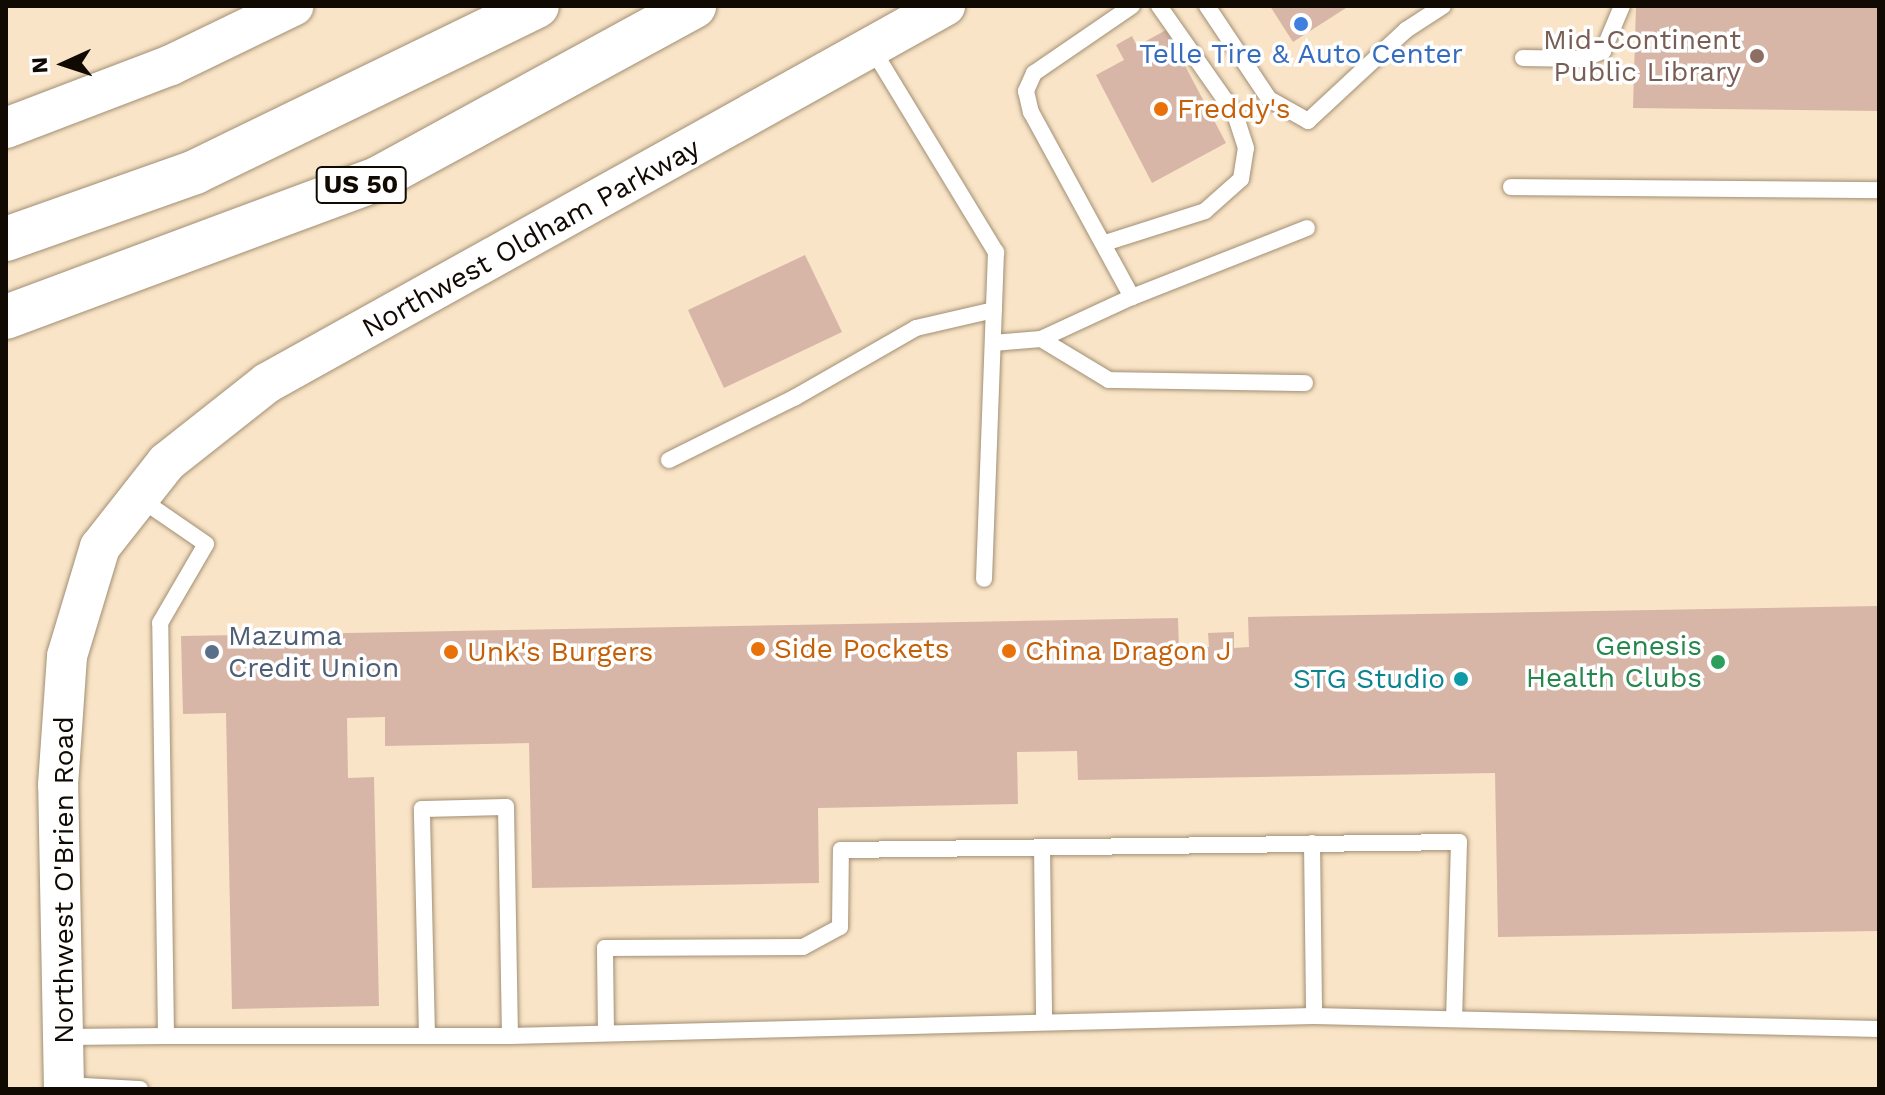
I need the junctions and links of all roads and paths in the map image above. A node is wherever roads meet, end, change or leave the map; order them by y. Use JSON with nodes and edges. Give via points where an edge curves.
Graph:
{"nodes":[{"id":1,"x":293,"y":6,"type":"edge"},
{"id":2,"x":537,"y":6,"type":"edge"},
{"id":3,"x":694,"y":6,"type":"edge"},
{"id":4,"x":945,"y":6,"type":"edge"},
{"id":5,"x":1132,"y":6,"type":"edge"},
{"id":6,"x":1159,"y":6,"type":"edge"},
{"id":7,"x":1207,"y":6,"type":"edge"},
{"id":8,"x":1443,"y":6,"type":"edge"},
{"id":9,"x":1622,"y":6,"type":"edge"},
{"id":10,"x":873,"y":50,"type":"junction"},
{"id":11,"x":1523,"y":58,"type":"dead end"},
{"id":12,"x":6,"y":128,"type":"edge"},
{"id":13,"x":1511,"y":187,"type":"dead end"},
{"id":14,"x":1879,"y":190,"type":"edge"},
{"id":15,"x":1307,"y":228,"type":"dead end"},
{"id":16,"x":6,"y":239,"type":"edge"},
{"id":17,"x":1105,"y":243,"type":"junction"},
{"id":18,"x":1132,"y":297,"type":"junction"},
{"id":19,"x":994,"y":310,"type":"junction"},
{"id":20,"x":6,"y":317,"type":"edge"},
{"id":21,"x":1041,"y":339,"type":"junction"},
{"id":22,"x":993,"y":343,"type":"junction"},
{"id":23,"x":1305,"y":383,"type":"dead end"},
{"id":24,"x":669,"y":460,"type":"dead end"},
{"id":25,"x":139,"y":498,"type":"junction"},
{"id":26,"x":984,"y":579,"type":"dead end"},
{"id":27,"x":1312,"y":843,"type":"junction"},
{"id":28,"x":1042,"y":847,"type":"junction"},
{"id":29,"x":1314,"y":1016,"type":"junction"},
{"id":30,"x":1454,"y":1019,"type":"junction"},
{"id":31,"x":1044,"y":1022,"type":"junction"},
{"id":32,"x":1879,"y":1029,"type":"edge"},
{"id":33,"x":606,"y":1033,"type":"junction"},
{"id":34,"x":166,"y":1036,"type":"junction"},
{"id":35,"x":427,"y":1036,"type":"junction"},
{"id":36,"x":510,"y":1036,"type":"junction"},
{"id":37,"x":63,"y":1037,"type":"junction"},
{"id":38,"x":64,"y":1087,"type":"edge"},
{"id":39,"x":140,"y":1089,"type":"edge"}],
"edges":[{"from":1,"to":12,"type":"street","via":[[171,65]]},
{"from":2,"to":16,"type":"highway","via":[[195,172]]},
{"from":3,"to":20,"type":"highway","number":"US 50","via":[[379,178]]},
{"from":4,"to":10,"type":"street","name":"Northwest Oldham Parkway"},
{"from":5,"to":17,"type":"lane","via":[[1034,73],[1026,91],[1031,112]]},
{"from":6,"to":17,"type":"lane","via":[[1235,114],[1246,148],[1241,179],[1205,211]]},
{"from":7,"to":8,"type":"lane","via":[[1269,99],[1308,121],[1406,30]]},
{"from":9,"to":11,"type":"lane","via":[[1603,51],[1583,59]]},
{"from":10,"to":19,"type":"lane","via":[[996,252]]},
{"from":10,"to":25,"type":"street","name":"Northwest Oldham Parkway","via":[[267,383],[167,462]]},
{"from":13,"to":14,"type":"lane"},
{"from":15,"to":18,"type":"lane"},
{"from":17,"to":18,"type":"lane"},
{"from":18,"to":21,"type":"lane"},
{"from":19,"to":22,"type":"lane"},
{"from":19,"to":24,"type":"lane","via":[[916,328],[794,398]]},
{"from":21,"to":22,"type":"lane"},
{"from":21,"to":23,"type":"lane","via":[[1109,380]]},
{"from":22,"to":26,"type":"lane"},
{"from":25,"to":34,"type":"lane","via":[[206,544],[160,623]]},
{"from":25,"to":37,"type":"street","name":"Northwest O'Brien Road","via":[[100,547],[67,656],[58,785]]},
{"from":27,"to":28,"type":"lane"},
{"from":27,"to":29,"type":"lane"},
{"from":27,"to":30,"type":"lane","via":[[1459,842]]},
{"from":28,"to":31,"type":"lane"},
{"from":28,"to":33,"type":"lane","via":[[841,850],[840,927],[803,947],[605,948]]},
{"from":29,"to":30,"type":"lane"},
{"from":29,"to":31,"type":"lane"},
{"from":30,"to":32,"type":"lane"},
{"from":31,"to":33,"type":"lane"},
{"from":33,"to":36,"type":"lane"},
{"from":34,"to":35,"type":"lane"},
{"from":34,"to":37,"type":"lane"},
{"from":35,"to":36,"type":"lane"},
{"from":35,"to":36,"type":"lane","via":[[422,809],[506,807]]},
{"from":37,"to":38,"type":"street","name":"Northwest O'Brien Road"},
{"from":38,"to":39,"type":"lane"}]}
